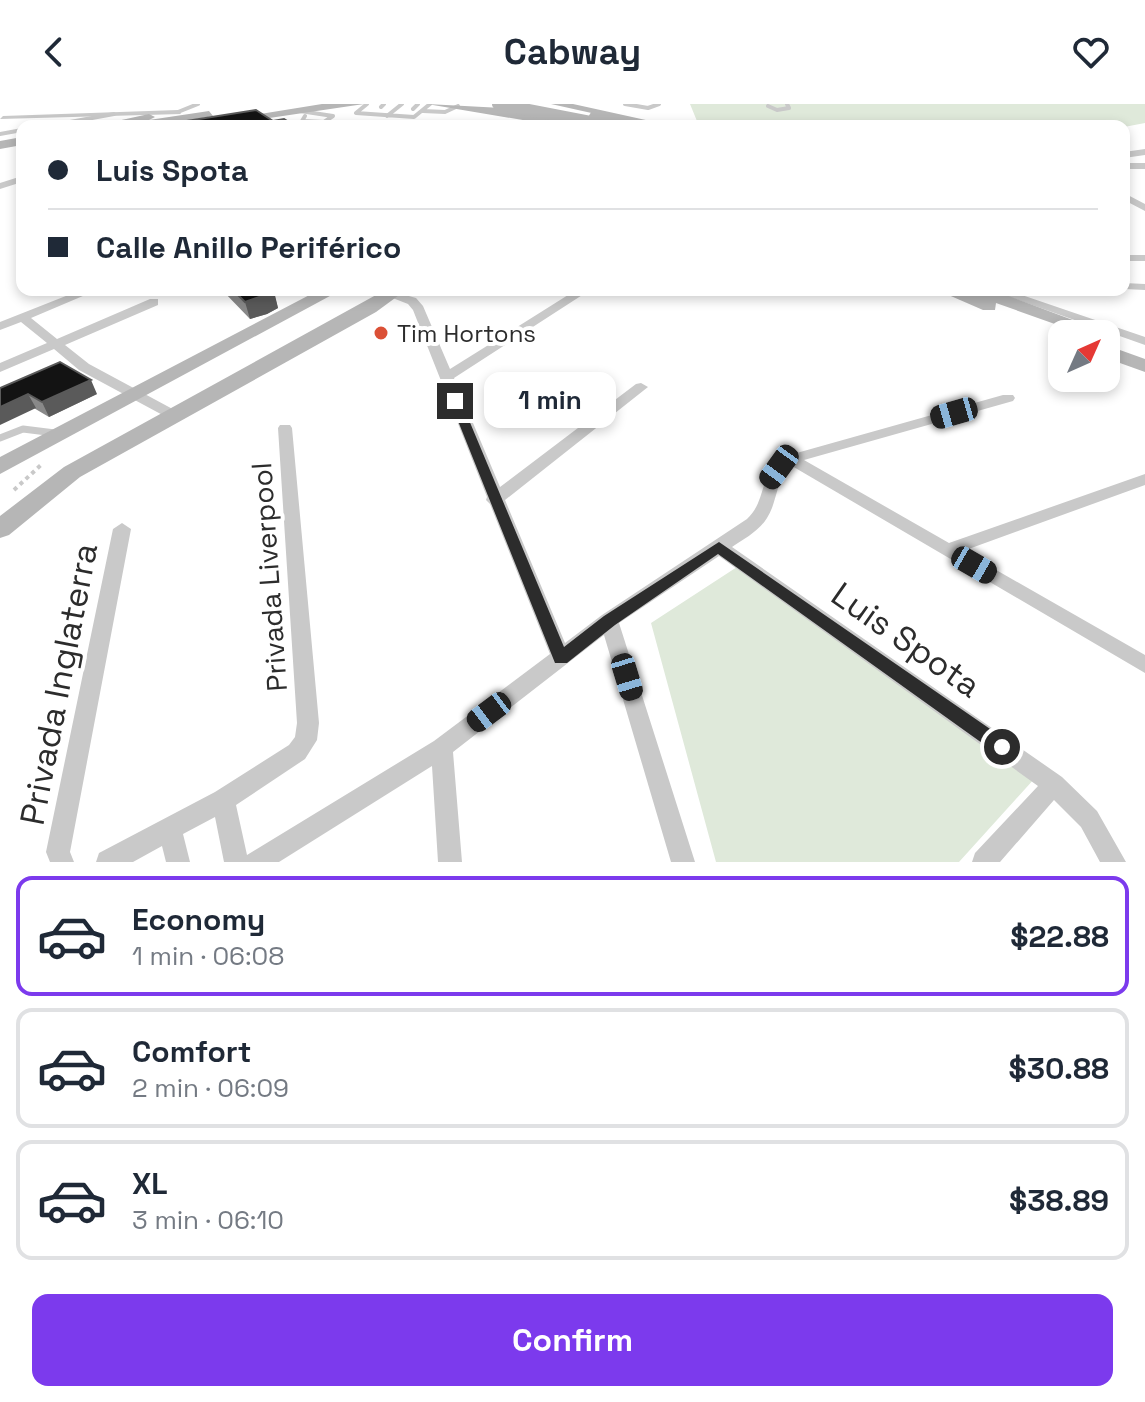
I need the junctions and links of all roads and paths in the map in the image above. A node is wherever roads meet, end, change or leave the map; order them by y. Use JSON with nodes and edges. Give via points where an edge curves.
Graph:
{"nodes":[{"id":1,"x":26,"y":104,"type":"edge"},
{"id":2,"x":42,"y":104,"type":"edge"},
{"id":3,"x":198,"y":104,"type":"edge"},
{"id":4,"x":267,"y":104,"type":"edge"},
{"id":5,"x":359,"y":104,"type":"edge"},
{"id":6,"x":367,"y":104,"type":"edge"},
{"id":7,"x":402,"y":104,"type":"edge"},
{"id":8,"x":418,"y":104,"type":"edge"},
{"id":9,"x":528,"y":104,"type":"edge"},
{"id":10,"x":625,"y":104,"type":"edge"},
{"id":11,"x":659,"y":104,"type":"edge"},
{"id":12,"x":787,"y":104,"type":"edge"},
{"id":13,"x":432,"y":105,"type":"edge"},
{"id":14,"x":559,"y":105,"type":"edge"},
{"id":15,"x":221,"y":106,"type":"edge"},
{"id":16,"x":458,"y":106,"type":"edge"},
{"id":17,"x":482,"y":106,"type":"edge"},
{"id":18,"x":504,"y":106,"type":"edge"},
{"id":19,"x":768,"y":106,"type":"dead end"},
{"id":20,"x":413,"y":109,"type":"dead end"},
{"id":21,"x":292,"y":110,"type":"junction"},
{"id":22,"x":305,"y":110,"type":"edge"},
{"id":23,"x":178,"y":112,"type":"junction"},
{"id":24,"x":305,"y":112,"type":"edge"},
{"id":25,"x":305,"y":112,"type":"edge"},
{"id":26,"x":387,"y":116,"type":"junction"},
{"id":27,"x":23,"y":117,"type":"junction"},
{"id":28,"x":2,"y":119,"type":"edge"},
{"id":29,"x":540,"y":119,"type":"junction"},
{"id":30,"x":129,"y":120,"type":"edge"},
{"id":31,"x":219,"y":120,"type":"edge"},
{"id":32,"x":230,"y":120,"type":"edge"},
{"id":33,"x":329,"y":120,"type":"edge"},
{"id":34,"x":533,"y":120,"type":"edge"},
{"id":35,"x":543,"y":120,"type":"edge"},
{"id":36,"x":579,"y":120,"type":"edge"},
{"id":37,"x":609,"y":120,"type":"edge"},
{"id":38,"x":636,"y":120,"type":"edge"},
{"id":39,"x":77,"y":296,"type":"edge"},
{"id":40,"x":321,"y":296,"type":"edge"},
{"id":41,"x":387,"y":296,"type":"edge"},
{"id":42,"x":402,"y":296,"type":"edge"},
{"id":43,"x":574,"y":296,"type":"edge"},
{"id":44,"x":962,"y":296,"type":"edge"},
{"id":45,"x":993,"y":296,"type":"edge"},
{"id":46,"x":1014,"y":296,"type":"edge"},
{"id":47,"x":154,"y":302,"type":"dead end"},
{"id":48,"x":24,"y":318,"type":"junction"},
{"id":49,"x":1061,"y":320,"type":"edge"},
{"id":50,"x":0,"y":326,"type":"edge"},
{"id":51,"x":1048,"y":329,"type":"edge"},
{"id":52,"x":1120,"y":340,"type":"edge"},
{"id":53,"x":1145,"y":341,"type":"edge"},
{"id":54,"x":54,"y":346,"type":"junction"},
{"id":55,"x":1145,"y":349,"type":"edge"},
{"id":56,"x":1120,"y":356,"type":"edge"},
{"id":57,"x":1145,"y":366,"type":"edge"},
{"id":58,"x":0,"y":368,"type":"edge"},
{"id":59,"x":446,"y":377,"type":"junction"},
{"id":60,"x":641,"y":387,"type":"dead end"},
{"id":61,"x":137,"y":395,"type":"junction"},
{"id":62,"x":1008,"y":398,"type":"dead end"},
{"id":63,"x":175,"y":416,"type":"junction"},
{"id":64,"x":285,"y":428,"type":"dead end"},
{"id":65,"x":60,"y":433,"type":"junction"},
{"id":66,"x":0,"y":438,"type":"edge"},
{"id":67,"x":791,"y":459,"type":"junction"},
{"id":68,"x":0,"y":467,"type":"edge"},
{"id":69,"x":1145,"y":479,"type":"edge"},
{"id":70,"x":494,"y":500,"type":"junction"},
{"id":71,"x":0,"y":529,"type":"edge"},
{"id":72,"x":122,"y":529,"type":"dead end"},
{"id":73,"x":719,"y":547,"type":"junction"},
{"id":74,"x":948,"y":550,"type":"junction"},
{"id":75,"x":609,"y":620,"type":"junction"},
{"id":76,"x":561,"y":658,"type":"junction"},
{"id":77,"x":1141,"y":658,"type":"edge"},
{"id":78,"x":442,"y":748,"type":"junction"},
{"id":79,"x":1054,"y":784,"type":"junction"},
{"id":80,"x":223,"y":800,"type":"junction"},
{"id":81,"x":170,"y":830,"type":"junction"},
{"id":82,"x":60,"y":857,"type":"edge"},
{"id":83,"x":108,"y":862,"type":"edge"},
{"id":84,"x":178,"y":862,"type":"edge"},
{"id":85,"x":236,"y":862,"type":"edge"},
{"id":86,"x":256,"y":862,"type":"edge"},
{"id":87,"x":450,"y":862,"type":"edge"},
{"id":88,"x":683,"y":862,"type":"edge"},
{"id":89,"x":984,"y":862,"type":"edge"},
{"id":90,"x":1114,"y":862,"type":"edge"}],
"edges":[{"from":1,"to":28,"type":"street"},
{"from":2,"to":27,"type":"street"},
{"from":3,"to":23,"type":"lane"},
{"from":4,"to":30,"type":"street"},
{"from":5,"to":21,"type":"street"},
{"from":6,"to":26,"type":"lane","via":[[356,113]]},
{"from":7,"to":26,"type":"lane"},
{"from":8,"to":20,"type":"lane"},
{"from":9,"to":37,"type":"street","bridge":true},
{"from":10,"to":11,"type":"lane"},
{"from":12,"to":19,"type":"lane","via":[[789,108],[782,110]]},
{"from":13,"to":16,"type":"street"},
{"from":13,"to":26,"type":"lane","via":[[418,116]]},
{"from":14,"to":29,"type":"street","via":[[540,111]]},
{"from":14,"to":38,"type":"street"},
{"from":15,"to":23,"type":"street"},
{"from":16,"to":17,"type":"street"},
{"from":17,"to":18,"type":"street"},
{"from":18,"to":29,"type":"street"},
{"from":18,"to":36,"type":"street","bridge":true},
{"from":21,"to":24,"type":"lane"},
{"from":21,"to":32,"type":"street"},
{"from":22,"to":31,"type":"street"},
{"from":23,"to":30,"type":"street"},
{"from":25,"to":33,"type":"lane","via":[[333,116]]},
{"from":27,"to":28,"type":"street"},
{"from":27,"to":30,"type":"street"},
{"from":29,"to":34,"type":"street"},
{"from":29,"to":35,"type":"street"},
{"from":39,"to":48,"type":"street"},
{"from":40,"to":61,"type":"street"},
{"from":41,"to":63,"type":"street"},
{"from":42,"to":59,"type":"street","via":[[419,309]]},
{"from":43,"to":59,"type":"street"},
{"from":44,"to":51,"type":"street"},
{"from":45,"to":49,"type":"street"},
{"from":46,"to":53,"type":"street"},
{"from":47,"to":54,"type":"street"},
{"from":48,"to":50,"type":"street"},
{"from":48,"to":54,"type":"street"},
{"from":52,"to":55,"type":"street"},
{"from":54,"to":58,"type":"street"},
{"from":54,"to":61,"type":"street"},
{"from":56,"to":57,"type":"street"},
{"from":59,"to":70,"type":"street"},
{"from":60,"to":70,"type":"street"},
{"from":61,"to":63,"type":"street"},
{"from":61,"to":65,"type":"street"},
{"from":62,"to":67,"type":"street"},
{"from":63,"to":71,"type":"street","via":[[72,472]]},
{"from":64,"to":80,"type":"street","name":"Privada Liverpool","via":[[306,740],[297,752]]},
{"from":65,"to":66,"type":"lane","via":[[23,429]]},
{"from":65,"to":68,"type":"street"},
{"from":67,"to":73,"type":"street","via":[[769,481],[760,515]]},
{"from":67,"to":74,"type":"street"},
{"from":69,"to":74,"type":"street"},
{"from":70,"to":76,"type":"street"},
{"from":72,"to":82,"type":"street","name":"Privada Inglaterra"},
{"from":73,"to":75,"type":"street"},
{"from":73,"to":79,"type":"street","name":"Luis Spota"},
{"from":74,"to":77,"type":"street"},
{"from":75,"to":76,"type":"street"},
{"from":75,"to":88,"type":"street"},
{"from":76,"to":78,"type":"street"},
{"from":78,"to":86,"type":"street"},
{"from":78,"to":87,"type":"street"},
{"from":79,"to":89,"type":"street"},
{"from":79,"to":90,"type":"street","name":"Luis Spota","via":[[1089,819]]},
{"from":80,"to":81,"type":"street"},
{"from":80,"to":85,"type":"street"},
{"from":81,"to":83,"type":"street"},
{"from":81,"to":84,"type":"street"}]}
